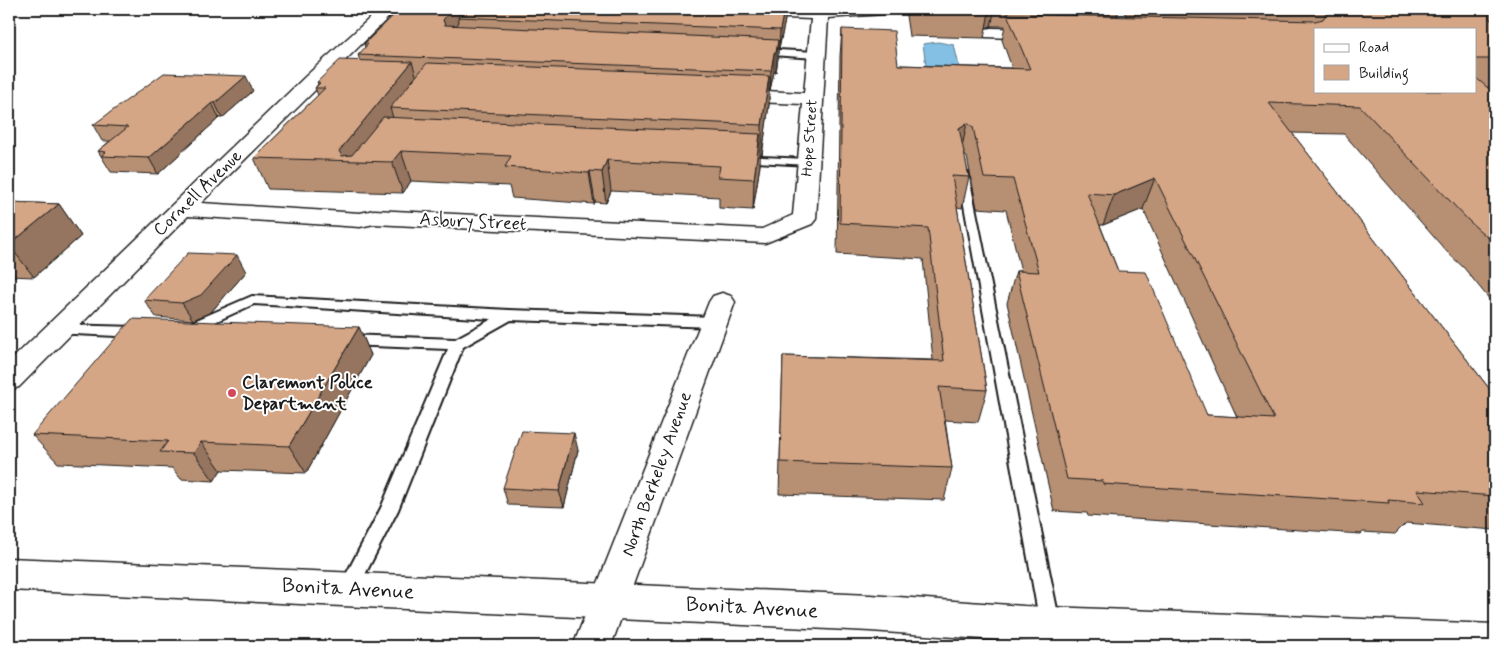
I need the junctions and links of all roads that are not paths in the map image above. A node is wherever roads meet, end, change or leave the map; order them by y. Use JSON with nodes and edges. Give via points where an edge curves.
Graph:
{"nodes":[{"id":1,"x":389,"y":9,"type":"edge"},
{"id":2,"x":683,"y":9,"type":"edge"},
{"id":3,"x":884,"y":9,"type":"edge"},
{"id":4,"x":769,"y":10,"type":"edge"},
{"id":5,"x":820,"y":14,"type":"junction"},
{"id":6,"x":991,"y":33,"type":"dead end"},
{"id":7,"x":1060,"y":34,"type":"edge"},
{"id":8,"x":748,"y":52,"type":"edge"},
{"id":9,"x":816,"y":55,"type":"junction"},
{"id":10,"x":314,"y":79,"type":"junction"},
{"id":11,"x":344,"y":80,"type":"edge"},
{"id":12,"x":713,"y":95,"type":"edge"},
{"id":13,"x":812,"y":99,"type":"junction"},
{"id":14,"x":960,"y":157,"type":"edge"},
{"id":15,"x":730,"y":158,"type":"edge"},
{"id":16,"x":808,"y":162,"type":"junction"},
{"id":17,"x":181,"y":209,"type":"junction"},
{"id":18,"x":765,"y":236,"type":"joint"},
{"id":19,"x":718,"y":312,"type":"joint"},
{"id":20,"x":509,"y":315,"type":"junction"},
{"id":21,"x":58,"y":330,"type":"junction"},
{"id":22,"x":150,"y":333,"type":"edge"},
{"id":23,"x":208,"y":335,"type":"edge"},
{"id":24,"x":338,"y":340,"type":"edge"},
{"id":25,"x":457,"y":344,"type":"junction"},
{"id":26,"x":9,"y":379,"type":"edge"},
{"id":27,"x":9,"y":574,"type":"edge"},
{"id":28,"x":347,"y":589,"type":"junction"},
{"id":29,"x":610,"y":601,"type":"junction"},
{"id":30,"x":1034,"y":629,"type":"junction"},
{"id":31,"x":1495,"y":643,"type":"edge"},
{"id":32,"x":592,"y":646,"type":"edge"}],
"edges":[{"from":1,"to":10,"type":"street","name":"Cornell Avenue"},
{"from":2,"to":4,"type":"street"},
{"from":3,"to":5,"type":"street"},
{"from":4,"to":5,"type":"street"},
{"from":5,"to":9,"type":"street","name":"Hope Street"},
{"from":6,"to":7,"type":"street"},
{"from":8,"to":9,"type":"lane"},
{"from":9,"to":13,"type":"street","name":"Hope Street"},
{"from":10,"to":11,"type":"street"},
{"from":10,"to":17,"type":"street","name":"Cornell Avenue"},
{"from":12,"to":13,"type":"street"},
{"from":13,"to":16,"type":"street","name":"Hope Street"},
{"from":14,"to":30,"type":"lane"},
{"from":15,"to":16,"type":"lane"},
{"from":16,"to":18,"type":"street","name":"Hope Street","via":[[804,219]]},
{"from":17,"to":18,"type":"street","name":"Asbury Street","via":[[360,220],[374,217]]},
{"from":17,"to":21,"type":"street","name":"Cornell Avenue"},
{"from":19,"to":20,"type":"lane"},
{"from":19,"to":29,"type":"street","name":"North Berkeley Avenue"},
{"from":20,"to":23,"type":"lane","via":[[252,300],[178,334]]},
{"from":20,"to":25,"type":"lane"},
{"from":21,"to":22,"type":"lane"},
{"from":21,"to":26,"type":"street","name":"Cornell Avenue"},
{"from":24,"to":25,"type":"lane"},
{"from":25,"to":28,"type":"lane","via":[[389,510]]},
{"from":27,"to":28,"type":"street","name":"Bonita Avenue"},
{"from":28,"to":29,"type":"street","name":"Bonita Avenue"},
{"from":29,"to":30,"type":"street","name":"Bonita Avenue","via":[[870,613]]},
{"from":29,"to":32,"type":"street","name":"North Berkeley Avenue"},
{"from":30,"to":31,"type":"street","name":"Bonita Avenue"}]}
